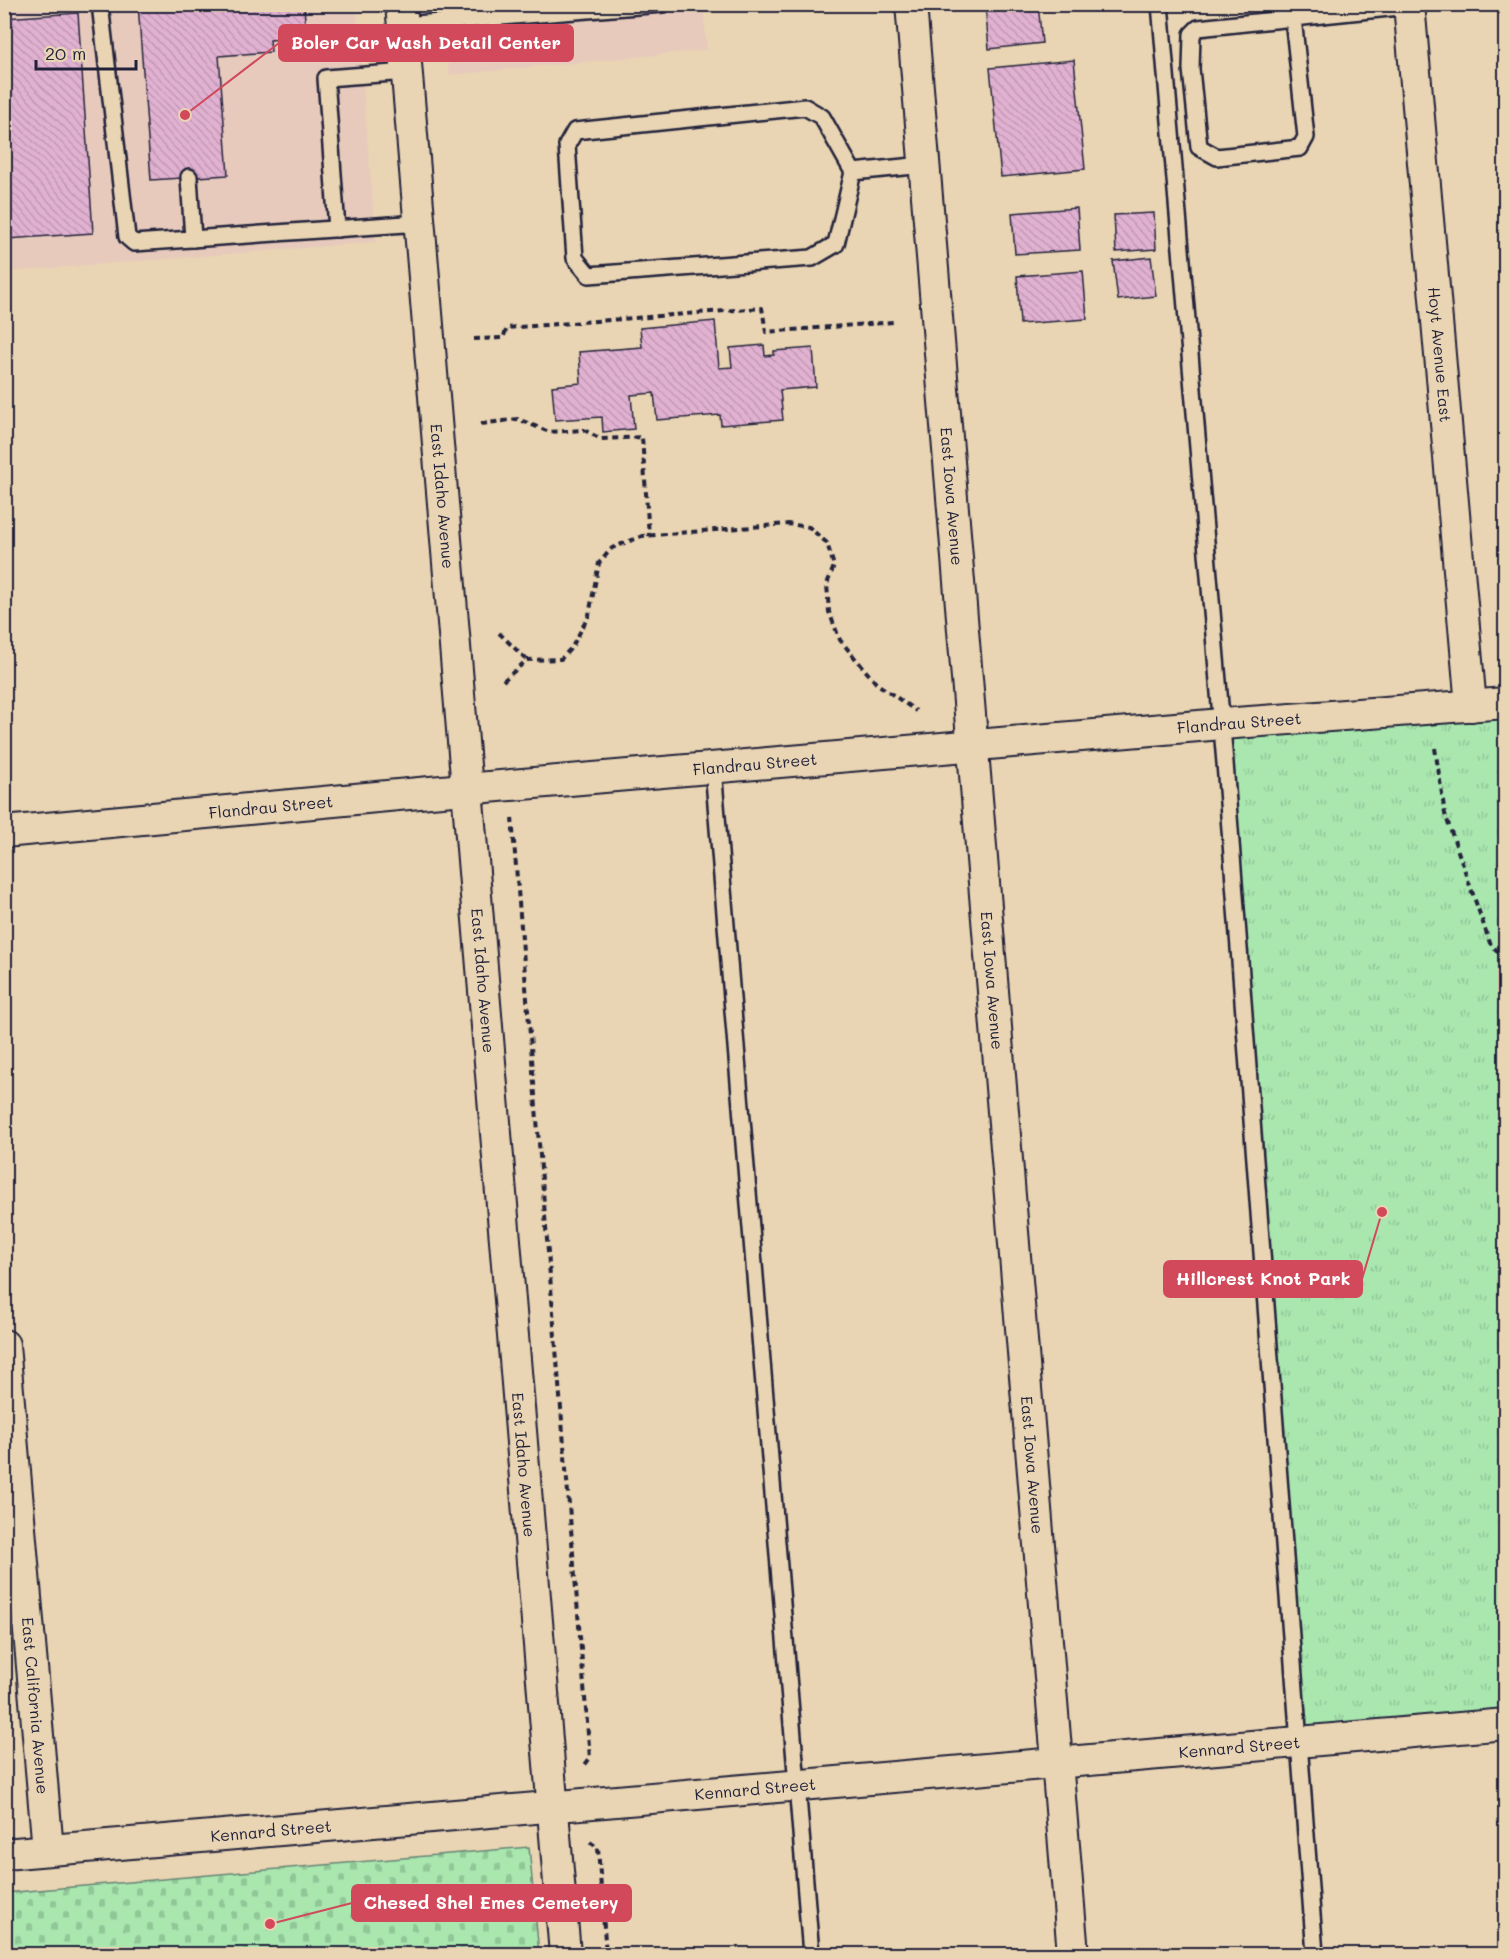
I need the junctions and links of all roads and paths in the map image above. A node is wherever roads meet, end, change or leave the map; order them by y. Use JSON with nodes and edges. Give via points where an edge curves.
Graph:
{"nodes":[{"id":1,"x":100,"y":4,"type":"edge"},
{"id":2,"x":663,"y":4,"type":"edge"},
{"id":3,"x":911,"y":4,"type":"edge"},
{"id":4,"x":1160,"y":4,"type":"edge"},
{"id":5,"x":1409,"y":5,"type":"edge"},
{"id":6,"x":471,"y":12,"type":"edge"},
{"id":7,"x":402,"y":15,"type":"edge"},
{"id":8,"x":1293,"y":18,"type":"junction"},
{"id":9,"x":407,"y":72,"type":"junction"},
{"id":10,"x":924,"y":165,"type":"junction"},
{"id":11,"x":853,"y":172,"type":"junction"},
{"id":12,"x":189,"y":177,"type":"dead end"},
{"id":13,"x":420,"y":223,"type":"junction"},
{"id":14,"x":337,"y":230,"type":"junction"},
{"id":15,"x":193,"y":239,"type":"junction"},
{"id":16,"x":894,"y":322,"type":"dead end"},
{"id":17,"x":474,"y":339,"type":"dead end"},
{"id":18,"x":481,"y":424,"type":"dead end"},
{"id":19,"x":649,"y":536,"type":"junction"},
{"id":20,"x":498,"y":633,"type":"dead end"},
{"id":21,"x":527,"y":660,"type":"junction"},
{"id":22,"x":503,"y":681,"type":"dead end"},
{"id":23,"x":1506,"y":702,"type":"edge"},
{"id":24,"x":1471,"y":706,"type":"junction"},
{"id":25,"x":916,"y":711,"type":"dead end"},
{"id":26,"x":1222,"y":724,"type":"junction"},
{"id":27,"x":972,"y":745,"type":"junction"},
{"id":28,"x":1435,"y":748,"type":"dead end"},
{"id":29,"x":713,"y":768,"type":"junction"},
{"id":30,"x":468,"y":789,"type":"junction"},
{"id":31,"x":512,"y":818,"type":"dead end"},
{"id":32,"x":4,"y":832,"type":"edge"},
{"id":33,"x":1506,"y":961,"type":"edge"},
{"id":34,"x":4,"y":1345,"type":"edge"},
{"id":35,"x":1506,"y":1724,"type":"edge"},
{"id":36,"x":1299,"y":1741,"type":"junction"},
{"id":37,"x":1057,"y":1762,"type":"junction"},
{"id":38,"x":584,"y":1766,"type":"dead end"},
{"id":39,"x":798,"y":1785,"type":"junction"},
{"id":40,"x":552,"y":1806,"type":"junction"},
{"id":41,"x":590,"y":1842,"type":"dead end"},
{"id":42,"x":48,"y":1850,"type":"junction"},
{"id":43,"x":4,"y":1854,"type":"edge"},
{"id":44,"x":565,"y":1954,"type":"edge"},
{"id":45,"x":606,"y":1954,"type":"edge"},
{"id":46,"x":811,"y":1954,"type":"edge"},
{"id":47,"x":1073,"y":1954,"type":"edge"},
{"id":48,"x":1315,"y":1954,"type":"edge"}],
"edges":[{"from":1,"to":15,"type":"lane","via":[[127,237],[134,243]]},
{"from":2,"to":6,"type":"lane"},
{"from":3,"to":10,"type":"street","name":"East Iowa Avenue"},
{"from":4,"to":26,"type":"lane"},
{"from":5,"to":8,"type":"lane"},
{"from":5,"to":24,"type":"street","name":"Hoyt Avenue East"},
{"from":6,"to":7,"type":"lane"},
{"from":7,"to":9,"type":"street","name":"East Idaho Avenue"},
{"from":8,"to":8,"type":"lane","via":[[1198,28],[1192,34],[1191,69],[1199,147],[1217,157],[1300,148],[1306,137]]},
{"from":9,"to":13,"type":"street","name":"East Idaho Avenue"},
{"from":9,"to":14,"type":"lane","via":[[326,78]]},
{"from":10,"to":11,"type":"lane"},
{"from":10,"to":27,"type":"street","name":"East Iowa Avenue"},
{"from":11,"to":11,"type":"lane","via":[[822,117],[804,107],[575,131],[567,145],[575,258],[589,275],[812,258],[836,244]]},
{"from":12,"to":15,"type":"lane"},
{"from":13,"to":14,"type":"lane"},
{"from":13,"to":30,"type":"street","name":"East Idaho Avenue"},
{"from":14,"to":15,"type":"lane"},
{"from":16,"to":17,"type":"path","via":[[766,332],[762,308],[507,328],[502,338]]},
{"from":18,"to":19,"type":"path","via":[[518,420],[549,432],[584,430],[602,438],[642,437]]},
{"from":19,"to":21,"type":"path","via":[[612,548],[599,563],[589,615],[561,659]]},
{"from":19,"to":25,"type":"path","via":[[788,524],[808,527],[827,543],[831,554],[834,566],[827,584],[829,612],[840,640],[876,683]]},
{"from":20,"to":21,"type":"path"},
{"from":21,"to":22,"type":"path"},
{"from":23,"to":24,"type":"street","name":"Flandrau Street"},
{"from":24,"to":26,"type":"street","name":"Flandrau Street"},
{"from":26,"to":27,"type":"street","name":"Flandrau Street"},
{"from":26,"to":36,"type":"lane"},
{"from":27,"to":29,"type":"street","name":"Flandrau Street"},
{"from":27,"to":37,"type":"street","name":"East Iowa Avenue"},
{"from":28,"to":33,"type":"path","via":[[1445,814],[1490,943]]},
{"from":29,"to":30,"type":"street","name":"Flandrau Street"},
{"from":29,"to":39,"type":"lane"},
{"from":30,"to":32,"type":"street","name":"Flandrau Street"},
{"from":30,"to":40,"type":"street","name":"East Idaho Avenue"},
{"from":31,"to":38,"type":"path","via":[[590,1758]]},
{"from":34,"to":42,"type":"street","name":"East California Avenue"},
{"from":35,"to":36,"type":"street","name":"Kennard Street"},
{"from":36,"to":37,"type":"street","name":"Kennard Street"},
{"from":36,"to":48,"type":"lane"},
{"from":37,"to":39,"type":"street","name":"Kennard Street"},
{"from":37,"to":47,"type":"street","name":"East Iowa Avenue"},
{"from":39,"to":40,"type":"street","name":"Kennard Street"},
{"from":39,"to":46,"type":"lane"},
{"from":40,"to":42,"type":"street","name":"Kennard Street"},
{"from":40,"to":44,"type":"street","name":"East Idaho Avenue"},
{"from":41,"to":45,"type":"path","via":[[598,1848]]},
{"from":42,"to":43,"type":"street","name":"Kennard Street"}]}
